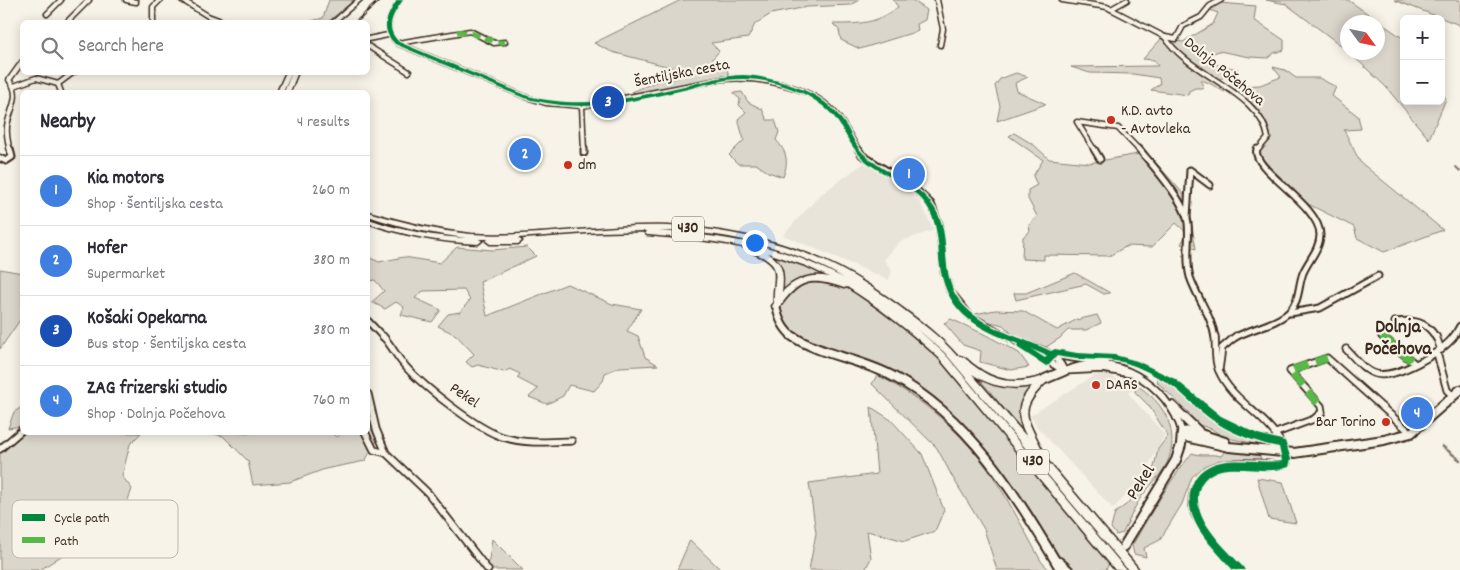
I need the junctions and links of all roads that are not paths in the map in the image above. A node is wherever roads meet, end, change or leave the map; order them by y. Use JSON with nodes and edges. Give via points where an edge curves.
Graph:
{"nodes":[{"id":1,"x":61,"y":0,"type":"edge"},
{"id":2,"x":89,"y":0,"type":"edge"},
{"id":3,"x":126,"y":0,"type":"edge"},
{"id":4,"x":160,"y":0,"type":"edge"},
{"id":5,"x":182,"y":0,"type":"edge"},
{"id":6,"x":359,"y":0,"type":"edge"},
{"id":7,"x":364,"y":0,"type":"edge"},
{"id":8,"x":400,"y":0,"type":"edge"},
{"id":9,"x":937,"y":0,"type":"edge"},
{"id":10,"x":1062,"y":0,"type":"edge"},
{"id":11,"x":1127,"y":0,"type":"edge"},
{"id":12,"x":1221,"y":0,"type":"edge"},
{"id":13,"x":136,"y":2,"type":"dead end"},
{"id":14,"x":1111,"y":9,"type":"junction"},
{"id":15,"x":47,"y":14,"type":"dead end"},
{"id":16,"x":69,"y":20,"type":"edge"},
{"id":17,"x":153,"y":20,"type":"edge"},
{"id":18,"x":219,"y":20,"type":"edge"},
{"id":19,"x":335,"y":20,"type":"edge"},
{"id":20,"x":340,"y":20,"type":"edge"},
{"id":21,"x":388,"y":35,"type":"junction"},
{"id":22,"x":1165,"y":37,"type":"junction"},
{"id":23,"x":370,"y":39,"type":"edge"},
{"id":24,"x":505,"y":42,"type":"dead end"},
{"id":25,"x":397,"y":43,"type":"junction"},
{"id":26,"x":940,"y":45,"type":"dead end"},
{"id":27,"x":370,"y":47,"type":"edge"},
{"id":28,"x":20,"y":65,"type":"edge"},
{"id":29,"x":409,"y":72,"type":"dead end"},
{"id":30,"x":70,"y":75,"type":"edge"},
{"id":31,"x":288,"y":75,"type":"edge"},
{"id":32,"x":294,"y":75,"type":"edge"},
{"id":33,"x":58,"y":84,"type":"junction"},
{"id":34,"x":14,"y":86,"type":"junction"},
{"id":35,"x":60,"y":90,"type":"edge"},
{"id":36,"x":281,"y":90,"type":"edge"},
{"id":37,"x":288,"y":90,"type":"edge"},
{"id":38,"x":582,"y":106,"type":"junction"},
{"id":39,"x":584,"y":153,"type":"dead end"},
{"id":40,"x":0,"y":158,"type":"edge"},
{"id":41,"x":1100,"y":159,"type":"dead end"},
{"id":42,"x":1210,"y":185,"type":"dead end"},
{"id":43,"x":370,"y":215,"type":"edge"},
{"id":44,"x":1187,"y":217,"type":"junction"},
{"id":45,"x":370,"y":222,"type":"edge"},
{"id":46,"x":716,"y":238,"type":"junction"},
{"id":47,"x":497,"y":239,"type":"junction"},
{"id":48,"x":1378,"y":276,"type":"dead end"},
{"id":49,"x":776,"y":306,"type":"junction"},
{"id":50,"x":887,"y":307,"type":"junction"},
{"id":51,"x":1289,"y":313,"type":"junction"},
{"id":52,"x":1395,"y":322,"type":"dead end"},
{"id":53,"x":370,"y":323,"type":"edge"},
{"id":54,"x":1460,"y":326,"type":"edge"},
{"id":55,"x":1382,"y":336,"type":"dead end"},
{"id":56,"x":1017,"y":342,"type":"junction"},
{"id":57,"x":1346,"y":349,"type":"dead end"},
{"id":58,"x":948,"y":351,"type":"junction"},
{"id":59,"x":1439,"y":352,"type":"junction"},
{"id":60,"x":1052,"y":355,"type":"junction"},
{"id":61,"x":1414,"y":363,"type":"junction"},
{"id":62,"x":1110,"y":366,"type":"junction"},
{"id":63,"x":1219,"y":370,"type":"junction"},
{"id":64,"x":1064,"y":371,"type":"junction"},
{"id":65,"x":1131,"y":374,"type":"junction"},
{"id":66,"x":1045,"y":379,"type":"junction"},
{"id":67,"x":1460,"y":390,"type":"edge"},
{"id":68,"x":1453,"y":396,"type":"junction"},
{"id":69,"x":370,"y":403,"type":"edge"},
{"id":70,"x":1172,"y":406,"type":"junction"},
{"id":71,"x":20,"y":432,"type":"edge"},
{"id":72,"x":1411,"y":432,"type":"junction"},
{"id":73,"x":1182,"y":434,"type":"junction"},
{"id":74,"x":1276,"y":434,"type":"junction"},
{"id":75,"x":366,"y":435,"type":"edge"},
{"id":76,"x":1209,"y":437,"type":"junction"},
{"id":77,"x":572,"y":441,"type":"dead end"},
{"id":78,"x":0,"y":449,"type":"edge"},
{"id":79,"x":1283,"y":449,"type":"junction"},
{"id":80,"x":1252,"y":450,"type":"junction"},
{"id":81,"x":386,"y":453,"type":"junction"},
{"id":82,"x":1046,"y":465,"type":"junction"},
{"id":83,"x":1124,"y":546,"type":"dead end"},
{"id":84,"x":1053,"y":556,"type":"junction"},
{"id":85,"x":488,"y":570,"type":"edge"},
{"id":86,"x":1061,"y":570,"type":"edge"},
{"id":87,"x":1068,"y":570,"type":"edge"},
{"id":88,"x":1115,"y":570,"type":"edge"},
{"id":89,"x":1134,"y":570,"type":"edge"},
{"id":90,"x":1240,"y":570,"type":"edge"}],
"edges":[{"from":1,"to":15,"type":"street"},
{"from":2,"to":16,"type":"street"},
{"from":3,"to":13,"type":"street"},
{"from":4,"to":17,"type":"street","via":[[151,8]]},
{"from":5,"to":18,"type":"street"},
{"from":6,"to":19,"type":"highway"},
{"from":7,"to":20,"type":"highway"},
{"from":8,"to":21,"type":"street","via":[[389,19]]},
{"from":9,"to":26,"type":"street","via":[[943,40]]},
{"from":10,"to":14,"type":"street"},
{"from":11,"to":14,"type":"street"},
{"from":12,"to":22,"type":"street","name":"Dolnja Počehova","via":[[1210,6],[1201,17],[1183,26],[1176,39]]},
{"from":14,"to":22,"type":"street"},
{"from":21,"to":23,"type":"street"},
{"from":21,"to":25,"type":"street","name":"Šentiljska cesta"},
{"from":22,"to":51,"type":"street","name":"Dolnja Počehova","via":[[1186,59],[1258,115],[1267,129],[1268,138],[1256,151],[1261,166],[1302,201],[1318,223],[1319,241],[1301,278],[1295,306]]},
{"from":24,"to":25,"type":"street","via":[[494,43],[475,32],[466,31]]},
{"from":25,"to":38,"type":"street","name":"Šentiljska cesta","via":[[532,99]]},
{"from":27,"to":29,"type":"street"},
{"from":28,"to":34,"type":"street","via":[[8,80]]},
{"from":30,"to":33,"type":"street"},
{"from":31,"to":36,"type":"highway"},
{"from":32,"to":37,"type":"highway"},
{"from":33,"to":34,"type":"street","via":[[36,78]]},
{"from":33,"to":35,"type":"street"},
{"from":34,"to":40,"type":"street","via":[[16,95],[7,127],[12,157],[6,161]]},
{"from":38,"to":39,"type":"street"},
{"from":38,"to":56,"type":"street","name":"Šentiljska cesta","via":[[743,77],[780,83],[817,98],[834,112],[862,156],[913,187],[931,204],[939,224],[950,291],[971,317]]},
{"from":41,"to":44,"type":"street","via":[[1077,122],[1123,131],[1143,151]]},
{"from":42,"to":44,"type":"street","via":[[1190,170]]},
{"from":43,"to":47,"type":"highway","number":"430","via":[[443,233]]},
{"from":44,"to":63,"type":"street","via":[[1189,273],[1213,328]]},
{"from":45,"to":47,"type":"highway","number":"430","via":[[411,234]]},
{"from":46,"to":47,"type":"highway","number":"430","via":[[645,233]]},
{"from":46,"to":49,"type":"highway","via":[[762,252],[772,260],[781,283]]},
{"from":46,"to":50,"type":"highway","number":"430","via":[[769,249],[800,260],[850,283]]},
{"from":47,"to":58,"type":"highway","number":"430","via":[[616,229],[677,228],[772,244],[820,262],[870,288]]},
{"from":48,"to":51,"type":"street","via":[[1320,308]]},
{"from":49,"to":50,"type":"highway","via":[[788,288],[816,278],[836,282]]},
{"from":49,"to":84,"type":"main road","via":[[780,322],[791,336],[885,372],[941,408],[997,469]]},
{"from":50,"to":88,"type":"highway","number":"430","via":[[942,356]]},
{"from":51,"to":63,"type":"street","via":[[1224,345]]},
{"from":52,"to":59,"type":"street","via":[[1406,320],[1424,324],[1436,334]]},
{"from":53,"to":77,"type":"street","name":"Pekel","via":[[392,346],[400,361],[428,388],[486,430],[522,441]]},
{"from":54,"to":59,"type":"street"},
{"from":55,"to":61,"type":"street"},
{"from":56,"to":60,"type":"street","name":"Šentiljska cesta"},
{"from":56,"to":64,"type":"street","name":"Šentiljska cesta"},
{"from":57,"to":61,"type":"street","via":[[1378,375]]},
{"from":58,"to":66,"type":"highway","via":[[976,373],[1000,384],[1021,386]]},
{"from":58,"to":82,"type":"highway","number":"430"},
{"from":59,"to":61,"type":"street"},
{"from":59,"to":68,"type":"street","via":[[1447,390]]},
{"from":60,"to":62,"type":"street","name":"Šentiljska cesta","via":[[1097,360]]},
{"from":60,"to":64,"type":"street","via":[[1062,364]]},
{"from":62,"to":64,"type":"street","via":[[1085,364]]},
{"from":62,"to":65,"type":"street"},
{"from":63,"to":74,"type":"street","via":[[1236,395]]},
{"from":64,"to":65,"type":"street","via":[[1102,369]]},
{"from":64,"to":66,"type":"main road"},
{"from":65,"to":70,"type":"street","via":[[1151,385]]},
{"from":66,"to":82,"type":"highway","via":[[1024,401],[1022,414],[1026,430]]},
{"from":67,"to":68,"type":"main road"},
{"from":68,"to":72,"type":"main road"},
{"from":69,"to":81,"type":"street"},
{"from":70,"to":73,"type":"street"},
{"from":70,"to":76,"type":"main road","via":[[1189,424]]},
{"from":71,"to":78,"type":"street"},
{"from":72,"to":74,"type":"street","via":[[1327,358],[1290,371],[1318,402],[1322,412],[1314,419]]},
{"from":72,"to":79,"type":"main road","via":[[1384,440],[1320,450]]},
{"from":73,"to":76,"type":"main road","via":[[1191,431]]},
{"from":73,"to":80,"type":"main road"},
{"from":73,"to":83,"type":"main road","name":"Pekel","via":[[1176,460]]},
{"from":74,"to":79,"type":"street"},
{"from":75,"to":81,"type":"street","via":[[374,452]]},
{"from":76,"to":80,"type":"main road"},
{"from":79,"to":80,"type":"main road"},
{"from":79,"to":90,"type":"street","via":[[1287,462],[1282,465],[1242,464],[1210,469],[1194,488],[1192,504],[1197,520]]},
{"from":81,"to":85,"type":"street","via":[[428,493]]},
{"from":82,"to":89,"type":"highway","number":"430"},
{"from":84,"to":86,"type":"main road"},
{"from":84,"to":87,"type":"main road"}]}
